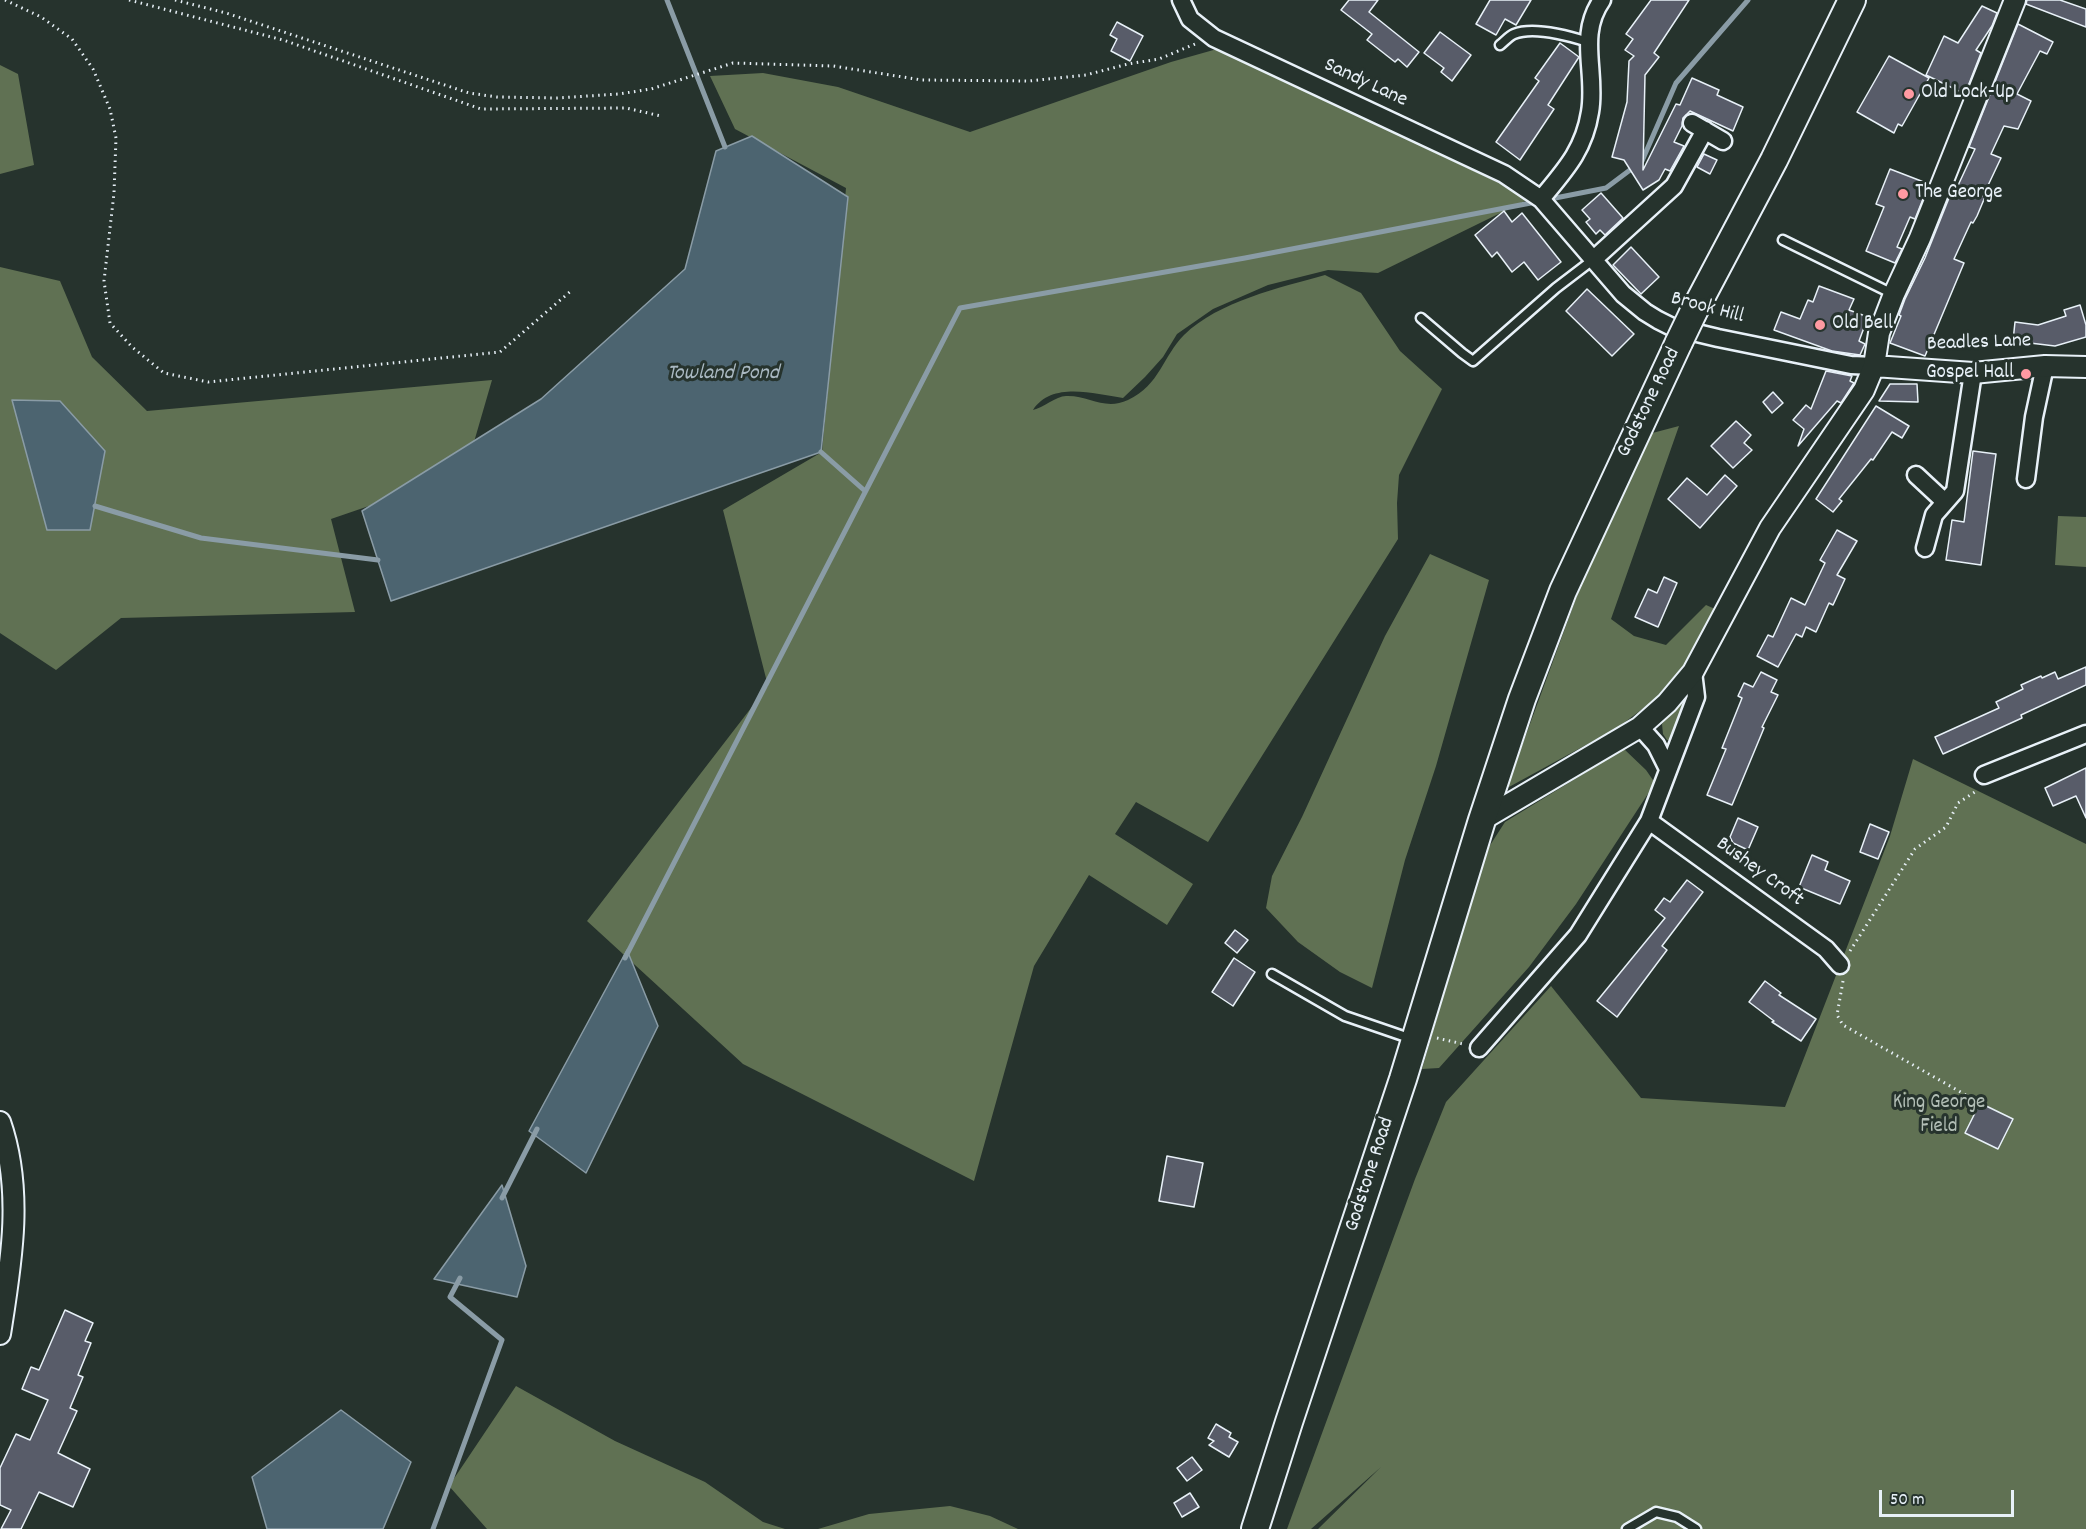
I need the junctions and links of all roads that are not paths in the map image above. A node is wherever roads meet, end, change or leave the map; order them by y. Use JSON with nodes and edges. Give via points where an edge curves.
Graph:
{"nodes":[{"id":1,"x":1181,"y":0,"type":"edge"},
{"id":2,"x":1602,"y":0,"type":"edge"},
{"id":3,"x":1852,"y":0,"type":"edge"},
{"id":4,"x":2015,"y":0,"type":"edge"},
{"id":5,"x":1588,"y":42,"type":"junction"},
{"id":6,"x":1500,"y":45,"type":"dead end"},
{"id":7,"x":1723,"y":141,"type":"dead end"},
{"id":8,"x":1547,"y":205,"type":"junction"},
{"id":9,"x":1783,"y":240,"type":"dead end"},
{"id":10,"x":1594,"y":259,"type":"junction"},
{"id":11,"x":1894,"y":294,"type":"junction"},
{"id":12,"x":1421,"y":318,"type":"dead end"},
{"id":13,"x":1874,"y":366,"type":"junction"},
{"id":14,"x":2045,"y":366,"type":"junction"},
{"id":15,"x":2086,"y":367,"type":"edge"},
{"id":16,"x":1973,"y":373,"type":"junction"},
{"id":17,"x":1916,"y":475,"type":"dead end"},
{"id":18,"x":2026,"y":479,"type":"dead end"},
{"id":19,"x":1945,"y":502,"type":"junction"},
{"id":20,"x":1925,"y":548,"type":"dead end"},
{"id":21,"x":1693,"y":672,"type":"junction"},
{"id":22,"x":1640,"y":727,"type":"junction"},
{"id":23,"x":2086,"y":734,"type":"edge"},
{"id":24,"x":1668,"y":769,"type":"junction"},
{"id":25,"x":1984,"y":775,"type":"road end"},
{"id":26,"x":1482,"y":820,"type":"junction"},
{"id":27,"x":1649,"y":821,"type":"junction"},
{"id":28,"x":1840,"y":965,"type":"road end"},
{"id":29,"x":1272,"y":974,"type":"dead end"},
{"id":30,"x":1425,"y":1039,"type":"junction"},
{"id":31,"x":1479,"y":1048,"type":"road end"},
{"id":32,"x":0,"y":1122,"type":"edge"},
{"id":33,"x":0,"y":1334,"type":"edge"},
{"id":34,"x":1255,"y":1529,"type":"edge"},
{"id":35,"x":1628,"y":1529,"type":"edge"},
{"id":36,"x":1696,"y":1529,"type":"edge"}],
"edges":[{"from":1,"to":8,"type":"street","name":"Sandy Lane","via":[[1190,19],[1214,38],[1494,169]]},
{"from":2,"to":5,"type":"street","via":[[1590,24]]},
{"from":3,"to":26,"type":"main road","name":"Godstone Road","bridge":true,"via":[[1679,342],[1563,591]]},
{"from":4,"to":11,"type":"street"},
{"from":5,"to":6,"type":"lane","via":[[1532,31],[1513,34]]},
{"from":5,"to":8,"type":"street","via":[[1590,110],[1583,142]]},
{"from":7,"to":10,"type":"street","via":[[1699,127],[1674,186]]},
{"from":8,"to":10,"type":"street","name":"Brook Hill"},
{"from":9,"to":11,"type":"lane"},
{"from":10,"to":12,"type":"lane","via":[[1473,361]]},
{"from":10,"to":13,"type":"street","name":"Brook Hill","via":[[1633,304],[1672,327],[1851,365]]},
{"from":11,"to":13,"type":"street","via":[[1879,333]]},
{"from":13,"to":16,"type":"street","name":"Beadles Lane"},
{"from":13,"to":21,"type":"street","via":[[1864,390],[1770,528]]},
{"from":14,"to":15,"type":"street","name":"Beadles Lane"},
{"from":14,"to":16,"type":"street","name":"Beadles Lane"},
{"from":14,"to":18,"type":"street"},
{"from":16,"to":19,"type":"street","via":[[1955,491]]},
{"from":17,"to":19,"type":"street"},
{"from":19,"to":20,"type":"street","via":[[1934,515]]},
{"from":21,"to":22,"type":"street"},
{"from":21,"to":24,"type":"street","via":[[1696,697]]},
{"from":22,"to":24,"type":"street","via":[[1656,745]]},
{"from":22,"to":26,"type":"street"},
{"from":23,"to":25,"type":"street"},
{"from":24,"to":27,"type":"street"},
{"from":26,"to":30,"type":"main road","name":"Godstone Road"},
{"from":27,"to":28,"type":"street","name":"Bushey Croft","via":[[1826,949]]},
{"from":27,"to":31,"type":"street","via":[[1578,935]]},
{"from":29,"to":30,"type":"lane","via":[[1345,1016]]},
{"from":30,"to":34,"type":"main road","name":"Godstone Road"},
{"from":32,"to":33,"type":"street","via":[[14,1198],[12,1250]]},
{"from":35,"to":36,"type":"lane","via":[[1656,1512],[1677,1517]]}]}
